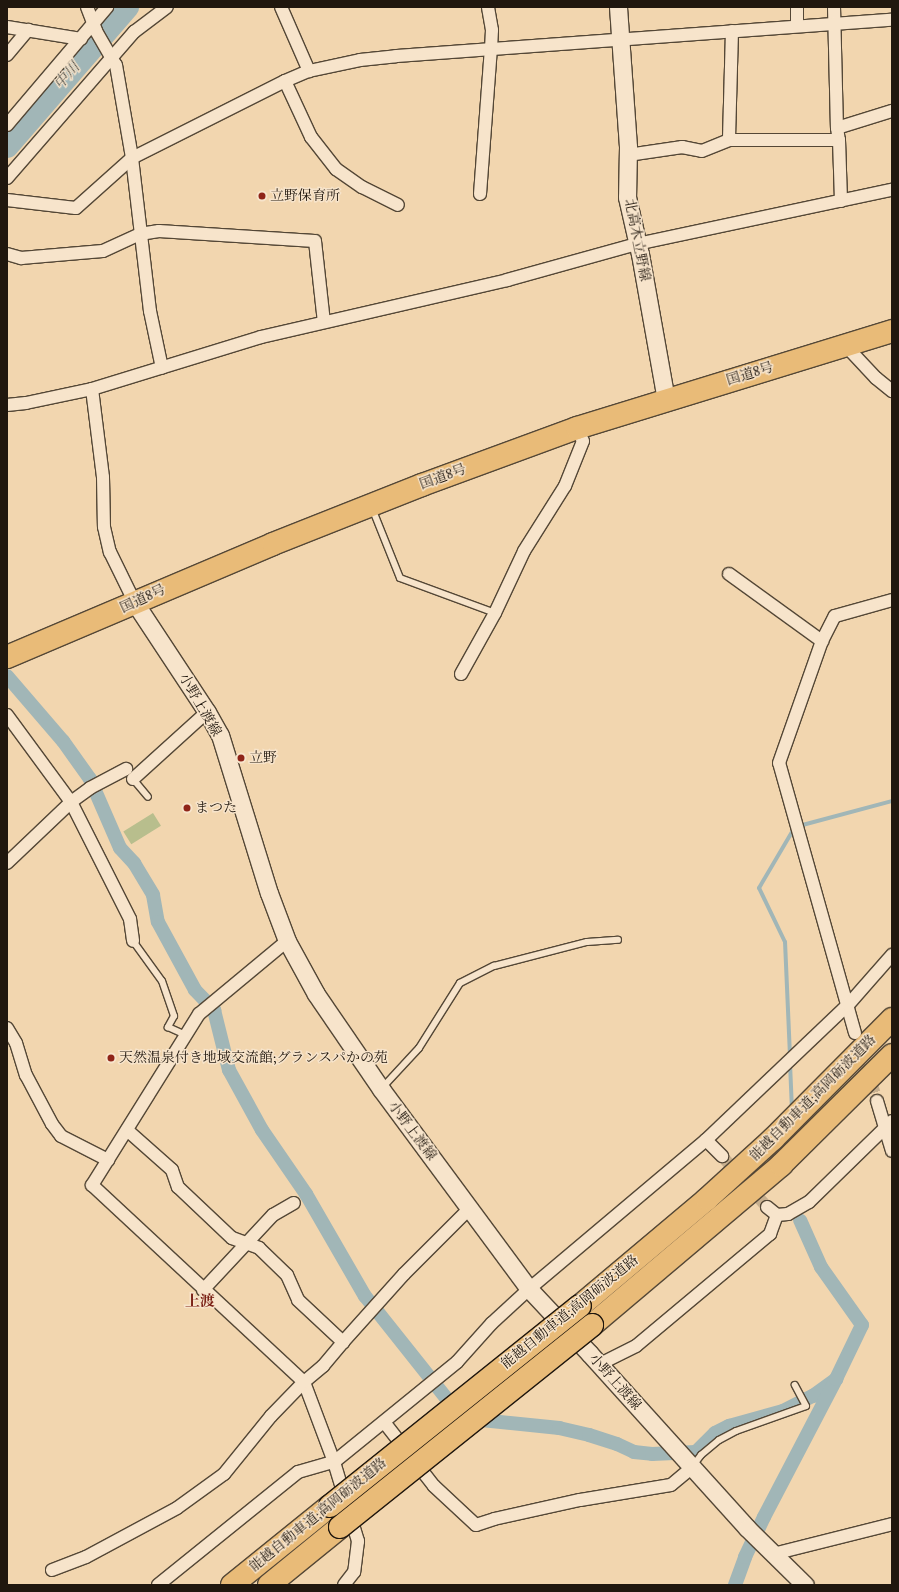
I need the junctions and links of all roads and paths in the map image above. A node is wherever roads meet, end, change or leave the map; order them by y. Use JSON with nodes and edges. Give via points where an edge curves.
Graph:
{"nodes":[{"id":1,"x":88,"y":7,"type":"edge"},
{"id":2,"x":108,"y":7,"type":"edge"},
{"id":3,"x":166,"y":7,"type":"edge"},
{"id":4,"x":281,"y":7,"type":"edge"},
{"id":5,"x":488,"y":7,"type":"edge"},
{"id":6,"x":618,"y":7,"type":"edge"},
{"id":7,"x":797,"y":7,"type":"edge"},
{"id":8,"x":834,"y":7,"type":"edge"},
{"id":9,"x":892,"y":20,"type":"edge"},
{"id":10,"x":834,"y":24,"type":"junction"},
{"id":11,"x":797,"y":26,"type":"junction"},
{"id":12,"x":7,"y":27,"type":"edge"},
{"id":13,"x":95,"y":27,"type":"junction"},
{"id":14,"x":28,"y":30,"type":"junction"},
{"id":15,"x":732,"y":31,"type":"junction"},
{"id":16,"x":81,"y":39,"type":"junction"},
{"id":17,"x":620,"y":40,"type":"junction"},
{"id":18,"x":491,"y":49,"type":"junction"},
{"id":19,"x":110,"y":54,"type":"junction"},
{"id":20,"x":7,"y":55,"type":"edge"},
{"id":21,"x":309,"y":71,"type":"junction"},
{"id":22,"x":285,"y":81,"type":"junction"},
{"id":23,"x":892,"y":111,"type":"edge"},
{"id":24,"x":7,"y":125,"type":"edge"},
{"id":25,"x":837,"y":128,"type":"junction"},
{"id":26,"x":729,"y":140,"type":"junction"},
{"id":27,"x":839,"y":140,"type":"junction"},
{"id":28,"x":628,"y":155,"type":"junction"},
{"id":29,"x":132,"y":158,"type":"junction"},
{"id":30,"x":7,"y":178,"type":"edge"},
{"id":31,"x":892,"y":190,"type":"edge"},
{"id":32,"x":480,"y":194,"type":"dead end"},
{"id":33,"x":7,"y":200,"type":"edge"},
{"id":34,"x":842,"y":201,"type":"junction"},
{"id":35,"x":398,"y":205,"type":"dead end"},
{"id":36,"x":140,"y":234,"type":"junction"},
{"id":37,"x":638,"y":244,"type":"junction"},
{"id":38,"x":7,"y":254,"type":"edge"},
{"id":39,"x":324,"y":322,"type":"junction"},
{"id":40,"x":892,"y":331,"type":"edge"},
{"id":41,"x":845,"y":345,"type":"junction"},
{"id":42,"x":162,"y":368,"type":"junction"},
{"id":43,"x":92,"y":389,"type":"junction"},
{"id":44,"x":892,"y":391,"type":"edge"},
{"id":45,"x":666,"y":400,"type":"junction"},
{"id":46,"x":7,"y":405,"type":"edge"},
{"id":47,"x":578,"y":428,"type":"junction"},
{"id":48,"x":371,"y":505,"type":"junction"},
{"id":49,"x":729,"y":574,"type":"dead end"},
{"id":50,"x":892,"y":600,"type":"edge"},
{"id":51,"x":135,"y":602,"type":"junction"},
{"id":52,"x":495,"y":613,"type":"junction"},
{"id":53,"x":822,"y":641,"type":"junction"},
{"id":54,"x":7,"y":657,"type":"edge"},
{"id":55,"x":461,"y":674,"type":"dead end"},
{"id":56,"x":207,"y":712,"type":"junction"},
{"id":57,"x":9,"y":722,"type":"edge"},
{"id":58,"x":126,"y":769,"type":"dead end"},
{"id":59,"x":133,"y":779,"type":"joint"},
{"id":60,"x":148,"y":797,"type":"dead end"},
{"id":61,"x":71,"y":802,"type":"junction"},
{"id":62,"x":8,"y":861,"type":"edge"},
{"id":63,"x":618,"y":940,"type":"dead end"},
{"id":64,"x":133,"y":941,"type":"joint"},
{"id":65,"x":287,"y":941,"type":"junction"},
{"id":66,"x":892,"y":955,"type":"edge"},
{"id":67,"x":848,"y":1005,"type":"junction"},
{"id":68,"x":892,"y":1019,"type":"edge"},
{"id":69,"x":7,"y":1028,"type":"edge"},
{"id":70,"x":855,"y":1033,"type":"tunnel mouth"},
{"id":71,"x":186,"y":1035,"type":"junction"},
{"id":72,"x":892,"y":1055,"type":"edge"},
{"id":73,"x":381,"y":1089,"type":"junction"},
{"id":74,"x":877,"y":1101,"type":"tunnel mouth"},
{"id":75,"x":889,"y":1124,"type":"edge"},
{"id":76,"x":127,"y":1130,"type":"junction"},
{"id":77,"x":706,"y":1140,"type":"junction"},
{"id":78,"x":892,"y":1151,"type":"edge"},
{"id":79,"x":722,"y":1156,"type":"tunnel mouth"},
{"id":80,"x":108,"y":1160,"type":"junction"},
{"id":81,"x":294,"y":1203,"type":"dead end"},
{"id":82,"x":767,"y":1207,"type":"tunnel mouth"},
{"id":83,"x":470,"y":1208,"type":"junction"},
{"id":84,"x":777,"y":1215,"type":"junction"},
{"id":85,"x":247,"y":1243,"type":"junction"},
{"id":86,"x":529,"y":1289,"type":"junction"},
{"id":87,"x":204,"y":1290,"type":"junction"},
{"id":88,"x":343,"y":1342,"type":"junction"},
{"id":89,"x":600,"y":1364,"type":"junction"},
{"id":90,"x":304,"y":1382,"type":"junction"},
{"id":91,"x":795,"y":1385,"type":"dead end"},
{"id":92,"x":384,"y":1422,"type":"junction"},
{"id":93,"x":334,"y":1462,"type":"junction"},
{"id":94,"x":691,"y":1468,"type":"junction"},
{"id":95,"x":892,"y":1524,"type":"edge"},
{"id":96,"x":773,"y":1554,"type":"junction"},
{"id":97,"x":52,"y":1570,"type":"dead end"},
{"id":98,"x":158,"y":1585,"type":"edge"},
{"id":99,"x":232,"y":1585,"type":"edge"},
{"id":100,"x":269,"y":1585,"type":"edge"},
{"id":101,"x":344,"y":1585,"type":"edge"},
{"id":102,"x":805,"y":1585,"type":"edge"}],
"edges":[{"from":1,"to":13,"type":"street"},
{"from":2,"to":13,"type":"street"},
{"from":3,"to":19,"type":"street"},
{"from":4,"to":21,"type":"street"},
{"from":5,"to":18,"type":"street","via":[[492,30]]},
{"from":6,"to":17,"type":"main road","name":"北高木立野線"},
{"from":7,"to":11,"type":"street"},
{"from":8,"to":10,"type":"street"},
{"from":9,"to":10,"type":"street"},
{"from":10,"to":11,"type":"street"},
{"from":10,"to":25,"type":"street"},
{"from":11,"to":15,"type":"street"},
{"from":12,"to":14,"type":"street"},
{"from":13,"to":16,"type":"street"},
{"from":13,"to":19,"type":"street"},
{"from":14,"to":16,"type":"street"},
{"from":14,"to":20,"type":"street"},
{"from":15,"to":17,"type":"street"},
{"from":15,"to":26,"type":"street"},
{"from":16,"to":24,"type":"street"},
{"from":17,"to":18,"type":"street"},
{"from":17,"to":28,"type":"main road","name":"北高木立野線"},
{"from":18,"to":21,"type":"street","via":[[360,60]]},
{"from":18,"to":32,"type":"street"},
{"from":19,"to":29,"type":"street","via":[[116,65]]},
{"from":19,"to":30,"type":"street"},
{"from":21,"to":22,"type":"street"},
{"from":22,"to":29,"type":"street"},
{"from":22,"to":35,"type":"street","via":[[311,137],[336,169],[362,187]]},
{"from":23,"to":25,"type":"street"},
{"from":25,"to":27,"type":"street"},
{"from":26,"to":27,"type":"street"},
{"from":26,"to":28,"type":"street","via":[[702,151],[682,147]]},
{"from":27,"to":34,"type":"street"},
{"from":28,"to":37,"type":"main road","name":"北高木立野線","via":[[627,197]]},
{"from":29,"to":33,"type":"street","via":[[76,208]]},
{"from":29,"to":36,"type":"street"},
{"from":31,"to":34,"type":"street"},
{"from":34,"to":37,"type":"street"},
{"from":36,"to":38,"type":"street","via":[[103,251],[21,258]]},
{"from":36,"to":39,"type":"street","via":[[159,231],[315,241]]},
{"from":36,"to":42,"type":"street","via":[[150,311]]},
{"from":37,"to":39,"type":"street","via":[[508,280]]},
{"from":37,"to":45,"type":"main road","name":"北高木立野線"},
{"from":39,"to":42,"type":"street","via":[[261,337]]},
{"from":40,"to":41,"type":"highway","name":"国道8号"},
{"from":41,"to":44,"type":"street"},
{"from":41,"to":45,"type":"highway","name":"国道8号"},
{"from":42,"to":43,"type":"street"},
{"from":43,"to":46,"type":"street"},
{"from":43,"to":51,"type":"street","via":[[103,477],[104,527],[110,552]]},
{"from":45,"to":47,"type":"highway","name":"国道8号"},
{"from":47,"to":48,"type":"highway","name":"国道8号"},
{"from":47,"to":52,"type":"street","via":[[583,440],[565,486],[524,551]]},
{"from":48,"to":51,"type":"highway","name":"国道8号"},
{"from":48,"to":52,"type":"lane","via":[[400,578]]},
{"from":49,"to":53,"type":"street"},
{"from":50,"to":53,"type":"street","via":[[835,616]]},
{"from":51,"to":54,"type":"highway","name":"国道8号"},
{"from":51,"to":56,"type":"main road","name":"小野上渡線"},
{"from":52,"to":55,"type":"street"},
{"from":53,"to":67,"type":"street","via":[[779,763]]},
{"from":56,"to":59,"type":"street"},
{"from":56,"to":65,"type":"main road","name":"小野上渡線","via":[[220,735],[269,893]]},
{"from":57,"to":61,"type":"street"},
{"from":58,"to":61,"type":"street","via":[[93,786]]},
{"from":59,"to":60,"type":"lane"},
{"from":61,"to":62,"type":"street"},
{"from":61,"to":64,"type":"street","via":[[130,919]]},
{"from":63,"to":73,"type":"lane","via":[[587,942],[494,966],[460,983],[418,1048]]},
{"from":64,"to":71,"type":"lane","via":[[162,981],[174,1016],[168,1027]]},
{"from":65,"to":71,"type":"street","via":[[199,1014]]},
{"from":65,"to":73,"type":"main road","name":"小野上渡線","via":[[316,994]]},
{"from":66,"to":67,"type":"street"},
{"from":67,"to":70,"type":"street"},
{"from":67,"to":77,"type":"street"},
{"from":68,"to":99,"type":"highway","name":"能越自動車道;高岡砺波道路","bridge":true,"via":[[773,1139],[707,1199],[580,1306]]},
{"from":69,"to":80,"type":"street","via":[[16,1043],[38,1101],[61,1136]]},
{"from":71,"to":76,"type":"street"},
{"from":72,"to":100,"type":"highway","name":"能越自動車道;高岡砺波道路","bridge":true,"via":[[781,1165],[592,1325]]},
{"from":73,"to":83,"type":"main road","name":"小野上渡線"},
{"from":74,"to":75,"type":"street"},
{"from":75,"to":78,"type":"street"},
{"from":75,"to":84,"type":"street","via":[[809,1202],[788,1214]]},
{"from":76,"to":80,"type":"street"},
{"from":76,"to":85,"type":"street","via":[[172,1170],[178,1187],[232,1238]]},
{"from":77,"to":79,"type":"street"},
{"from":77,"to":86,"type":"street"},
{"from":80,"to":87,"type":"street","via":[[92,1185]]},
{"from":81,"to":85,"type":"street","via":[[273,1215]]},
{"from":82,"to":84,"type":"street"},
{"from":83,"to":86,"type":"main road","name":"小野上渡線"},
{"from":83,"to":88,"type":"street","via":[[404,1274]]},
{"from":84,"to":89,"type":"street","via":[[770,1234],[636,1346]]},
{"from":85,"to":87,"type":"street"},
{"from":85,"to":88,"type":"street","via":[[259,1248],[287,1274],[298,1300]]},
{"from":86,"to":89,"type":"main road","name":"小野上渡線"},
{"from":86,"to":92,"type":"street","via":[[492,1323],[457,1362]]},
{"from":87,"to":90,"type":"street"},
{"from":88,"to":90,"type":"street","via":[[323,1366]]},
{"from":89,"to":94,"type":"main road","name":"小野上渡線"},
{"from":90,"to":93,"type":"street"},
{"from":90,"to":97,"type":"street","via":[[271,1416],[224,1474],[177,1508],[86,1557]]},
{"from":91,"to":94,"type":"lane","via":[[806,1406],[736,1431],[719,1440],[701,1455]]},
{"from":92,"to":93,"type":"street"},
{"from":92,"to":94,"type":"street","via":[[434,1486],[476,1525],[580,1500],[671,1485]]},
{"from":93,"to":98,"type":"street","via":[[298,1472]]},
{"from":93,"to":101,"type":"street","via":[[358,1541],[354,1572]]},
{"from":94,"to":96,"type":"main road","name":"小野上渡線"},
{"from":95,"to":96,"type":"street"},
{"from":96,"to":102,"type":"main road","name":"小野上渡線"}]}
